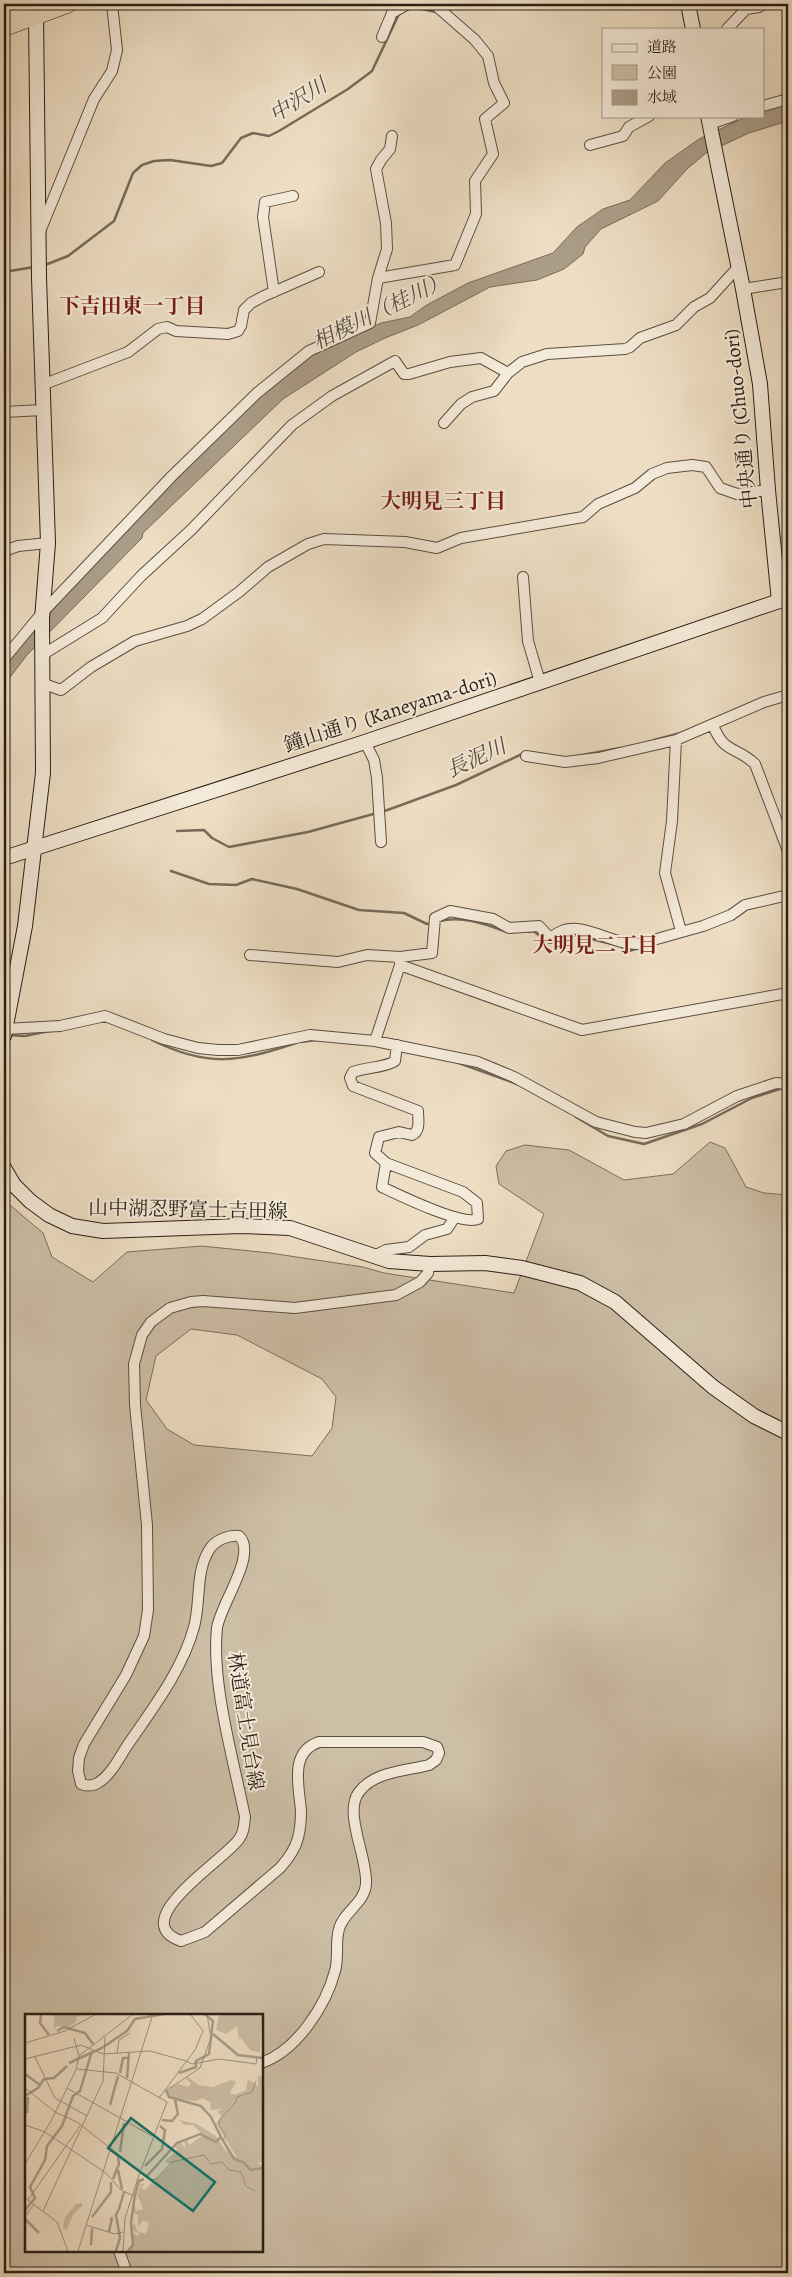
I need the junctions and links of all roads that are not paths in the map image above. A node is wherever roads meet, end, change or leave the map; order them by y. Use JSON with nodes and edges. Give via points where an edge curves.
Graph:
{"nodes":[{"id":1,"x":67,"y":4,"type":"edge"},
{"id":2,"x":112,"y":4,"type":"edge"},
{"id":3,"x":408,"y":4,"type":"edge"},
{"id":4,"x":434,"y":4,"type":"edge"},
{"id":5,"x":688,"y":4,"type":"edge"},
{"id":6,"x":763,"y":4,"type":"edge"},
{"id":7,"x":33,"y":6,"type":"edge"},
{"id":8,"x":4,"y":13,"type":"edge"},
{"id":9,"x":4,"y":27,"type":"edge"},
{"id":10,"x":692,"y":28,"type":"edge"},
{"id":11,"x":728,"y":28,"type":"edge"},
{"id":12,"x":382,"y":37,"type":"dead end"},
{"id":13,"x":788,"y":99,"type":"edge"},
{"id":14,"x":764,"y":106,"type":"edge"},
{"id":15,"x":645,"y":118,"type":"edge"},
{"id":16,"x":726,"y":118,"type":"edge"},
{"id":17,"x":710,"y":123,"type":"edge"},
{"id":18,"x":392,"y":136,"type":"dead end"},
{"id":19,"x":590,"y":145,"type":"dead end"},
{"id":20,"x":293,"y":196,"type":"dead end"},
{"id":21,"x":39,"y":237,"type":"junction"},
{"id":22,"x":739,"y":266,"type":"junction"},
{"id":23,"x":320,"y":272,"type":"dead end"},
{"id":24,"x":378,"y":278,"type":"junction"},
{"id":25,"x":788,"y":282,"type":"edge"},
{"id":26,"x":743,"y":289,"type":"junction"},
{"id":27,"x":274,"y":292,"type":"junction"},
{"id":28,"x":508,"y":372,"type":"junction"},
{"id":29,"x":42,"y":386,"type":"junction"},
{"id":30,"x":43,"y":410,"type":"junction"},
{"id":31,"x":4,"y":412,"type":"edge"},
{"id":32,"x":444,"y":424,"type":"dead end"},
{"id":33,"x":768,"y":490,"type":"junction"},
{"id":34,"x":48,"y":543,"type":"junction"},
{"id":35,"x":4,"y":551,"type":"edge"},
{"id":36,"x":523,"y":577,"type":"dead end"},
{"id":37,"x":784,"y":600,"type":"edge"},
{"id":38,"x":42,"y":616,"type":"junction"},
{"id":39,"x":42,"y":653,"type":"junction"},
{"id":40,"x":4,"y":660,"type":"edge"},
{"id":41,"x":540,"y":682,"type":"junction"},
{"id":42,"x":44,"y":684,"type":"junction"},
{"id":43,"x":788,"y":695,"type":"edge"},
{"id":44,"x":713,"y":725,"type":"junction"},
{"id":45,"x":676,"y":740,"type":"junction"},
{"id":46,"x":365,"y":742,"type":"junction"},
{"id":47,"x":526,"y":756,"type":"dead end"},
{"id":48,"x":381,"y":842,"type":"dead end"},
{"id":49,"x":34,"y":847,"type":"junction"},
{"id":50,"x":788,"y":851,"type":"edge"},
{"id":51,"x":4,"y":858,"type":"edge"},
{"id":52,"x":788,"y":895,"type":"edge"},
{"id":53,"x":682,"y":931,"type":"junction"},
{"id":54,"x":250,"y":955,"type":"dead end"},
{"id":55,"x":400,"y":961,"type":"junction"},
{"id":56,"x":788,"y":994,"type":"edge"},
{"id":57,"x":5,"y":1032,"type":"edge"},
{"id":58,"x":375,"y":1041,"type":"junction"},
{"id":59,"x":397,"y":1045,"type":"junction"},
{"id":60,"x":788,"y":1084,"type":"edge"},
{"id":61,"x":386,"y":1163,"type":"junction"},
{"id":62,"x":4,"y":1168,"type":"edge"},
{"id":63,"x":456,"y":1217,"type":"junction"},
{"id":64,"x":374,"y":1256,"type":"junction"},
{"id":65,"x":430,"y":1264,"type":"junction"},
{"id":66,"x":788,"y":1432,"type":"edge"},
{"id":67,"x":262,"y":2063,"type":"edge"},
{"id":68,"x":119,"y":2252,"type":"edge"},
{"id":69,"x":127,"y":2273,"type":"edge"}],
"edges":[{"from":1,"to":7,"type":"highway"},
{"from":2,"to":21,"type":"street","via":[[117,50],[112,71],[94,99]]},
{"from":3,"to":12,"type":"street","via":[[392,13]]},
{"from":4,"to":24,"type":"street","via":[[476,40],[488,56],[494,83],[504,103],[485,119],[493,154],[476,181],[476,214],[455,265]]},
{"from":5,"to":10,"type":"main road"},
{"from":6,"to":11,"type":"street","via":[[746,9]]},
{"from":7,"to":8,"type":"highway"},
{"from":7,"to":9,"type":"highway"},
{"from":7,"to":21,"type":"main road"},
{"from":13,"to":14,"type":"street"},
{"from":15,"to":19,"type":"street","via":[[623,136]]},
{"from":16,"to":17,"type":"street"},
{"from":17,"to":22,"type":"main road","name":"中央通り (Chuo-dori)"},
{"from":18,"to":24,"type":"street","via":[[390,149],[376,169],[386,223],[387,250]]},
{"from":20,"to":27,"type":"street","via":[[265,202],[263,217]]},
{"from":21,"to":29,"type":"main road"},
{"from":22,"to":26,"type":"main road","name":"中央通り (Chuo-dori)"},
{"from":22,"to":28,"type":"street","via":[[710,298],[694,307],[676,325],[640,338],[630,347],[547,354],[522,362]]},
{"from":23,"to":27,"type":"street"},
{"from":24,"to":38,"type":"street","via":[[370,323],[309,351],[257,393],[172,476]]},
{"from":25,"to":26,"type":"street"},
{"from":26,"to":33,"type":"main road","name":"中央通り (Chuo-dori)","via":[[760,384]]},
{"from":27,"to":29,"type":"street","via":[[244,310],[238,331],[228,334],[176,331],[167,327],[158,329],[128,352]]},
{"from":28,"to":32,"type":"street","via":[[494,391],[460,404]]},
{"from":28,"to":39,"type":"street","via":[[481,358],[404,374],[395,360],[332,396],[292,426],[102,618]]},
{"from":29,"to":30,"type":"main road"},
{"from":30,"to":31,"type":"street"},
{"from":30,"to":34,"type":"main road"},
{"from":33,"to":37,"type":"main road","name":"中央通り (Chuo-dori)"},
{"from":33,"to":42,"type":"street","via":[[736,494],[720,488],[706,467],[692,465],[666,468],[652,474],[634,488],[598,504],[582,517],[461,538],[437,548],[405,542],[324,539],[268,567],[202,619],[135,641],[61,690]]},
{"from":34,"to":35,"type":"street"},
{"from":34,"to":38,"type":"main road"},
{"from":36,"to":41,"type":"street","via":[[528,641]]},
{"from":37,"to":41,"type":"main road","name":"鐘山通り (Kaneyama-dori)"},
{"from":38,"to":39,"type":"main road"},
{"from":38,"to":40,"type":"street"},
{"from":39,"to":42,"type":"main road"},
{"from":41,"to":46,"type":"main road","name":"鐘山通り (Kaneyama-dori)"},
{"from":42,"to":49,"type":"main road","via":[[43,773]]},
{"from":43,"to":44,"type":"street"},
{"from":44,"to":45,"type":"street"},
{"from":44,"to":50,"type":"street","via":[[721,742],[755,764]]},
{"from":45,"to":47,"type":"street","via":[[590,759],[559,762]]},
{"from":45,"to":53,"type":"street","via":[[672,821],[665,873]]},
{"from":46,"to":48,"type":"street","via":[[374,760],[377,778]]},
{"from":46,"to":49,"type":"main road","name":"鐘山通り (Kaneyama-dori)"},
{"from":49,"to":51,"type":"main road","name":"鐘山通り (Kaneyama-dori)"},
{"from":49,"to":57,"type":"main road","via":[[25,926]]},
{"from":52,"to":53,"type":"street","via":[[745,904],[731,915]]},
{"from":53,"to":55,"type":"street","via":[[630,945],[588,931],[566,929],[550,938],[539,926],[509,928],[493,919],[450,911],[435,918],[432,954]]},
{"from":54,"to":55,"type":"street","via":[[338,962],[367,956]]},
{"from":55,"to":56,"type":"street","via":[[582,1030]]},
{"from":55,"to":58,"type":"street"},
{"from":57,"to":58,"type":"street","via":[[60,1026],[105,1016],[164,1039],[218,1050],[238,1050],[310,1035]]},
{"from":58,"to":59,"type":"street"},
{"from":59,"to":60,"type":"street","via":[[478,1062],[514,1077],[596,1122],[635,1132],[646,1133],[684,1124],[737,1096],[776,1083]]},
{"from":59,"to":61,"type":"street","via":[[395,1061],[353,1072],[350,1078],[353,1086],[418,1111],[416,1134],[399,1132],[379,1137],[375,1153]]},
{"from":61,"to":63,"type":"street","via":[[382,1187]]},
{"from":61,"to":63,"type":"street","via":[[463,1192],[477,1203],[478,1218],[473,1221]]},
{"from":62,"to":64,"type":"main road","name":"山中湖忍野富士吉田線","via":[[14,1185],[30,1201],[72,1226],[103,1231],[240,1226],[290,1228]]},
{"from":63,"to":64,"type":"street","via":[[447,1229],[425,1235],[409,1247],[386,1250]]},
{"from":64,"to":65,"type":"main road","name":"山中湖忍野富士吉田線","via":[[389,1261]]},
{"from":65,"to":66,"type":"main road","name":"山中湖忍野富士吉田線","via":[[485,1263],[522,1268],[580,1283],[615,1302],[713,1387],[754,1416]]},
{"from":65,"to":67,"type":"street","name":"林道富士見台線","via":[[428,1273],[420,1282],[396,1295],[295,1308],[203,1301],[170,1308],[151,1322],[142,1335],[134,1364],[147,1536],[148,1610],[144,1636],[126,1675],[84,1744],[78,1771],[81,1784],[96,1784],[109,1772],[161,1696],[195,1626],[200,1583],[210,1548],[234,1535],[239,1536],[245,1546],[245,1558],[218,1620],[216,1641],[221,1696],[245,1817],[244,1829],[225,1855],[172,1902],[164,1916],[167,1934],[181,1941],[204,1932],[290,1857],[298,1838],[301,1814],[299,1760],[314,1744],[423,1742],[436,1747],[439,1753],[429,1765],[376,1778],[359,1792],[353,1813],[366,1866],[363,1896],[339,1928],[336,1970],[327,1994],[294,2042],[274,2058]]},
{"from":68,"to":69,"type":"street"}]}
